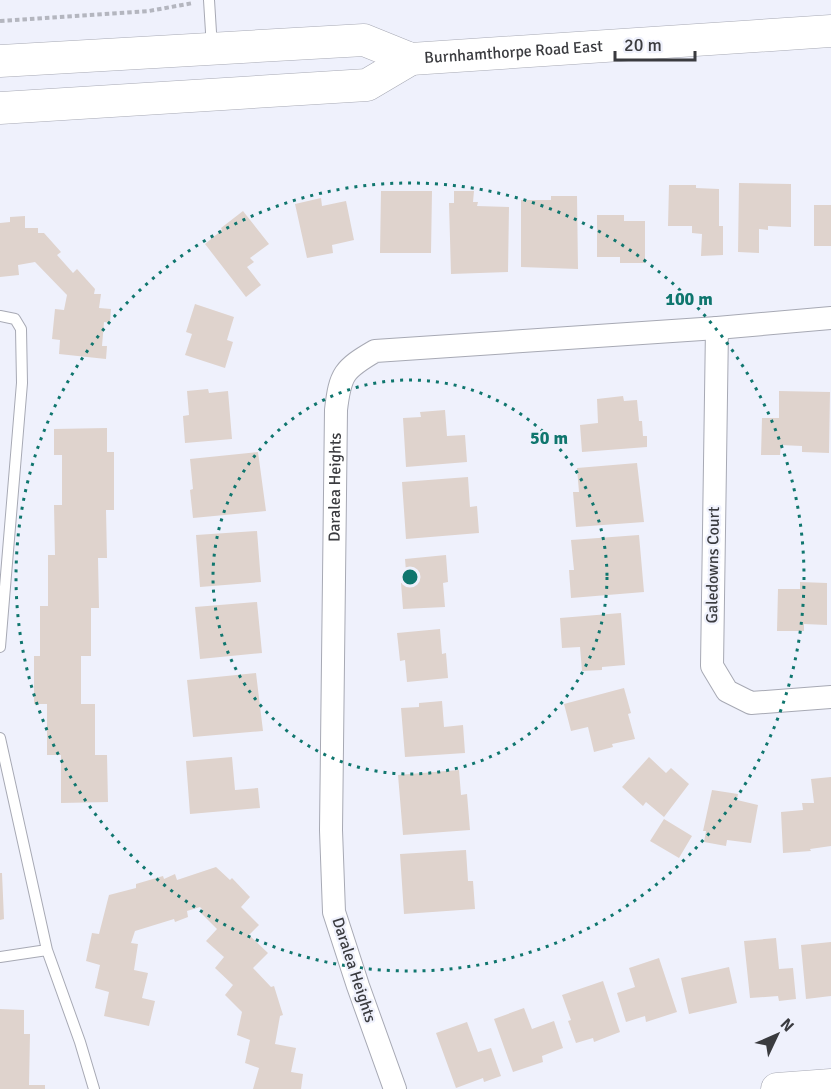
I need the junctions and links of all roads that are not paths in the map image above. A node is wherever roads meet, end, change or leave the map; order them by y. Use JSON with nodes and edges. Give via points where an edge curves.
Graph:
{"nodes":[{"id":1,"x":209,"y":0,"type":"edge"},
{"id":2,"x":831,"y":31,"type":"edge"},
{"id":3,"x":212,"y":49,"type":"junction"},
{"id":4,"x":411,"y":59,"type":"junction"},
{"id":5,"x":0,"y":61,"type":"edge"},
{"id":6,"x":0,"y":108,"type":"edge"},
{"id":7,"x":0,"y":316,"type":"edge"},
{"id":8,"x":831,"y":318,"type":"edge"},
{"id":9,"x":717,"y":328,"type":"junction"},
{"id":10,"x":0,"y":647,"type":"edge"},
{"id":11,"x":831,"y":697,"type":"edge"},
{"id":12,"x":0,"y":738,"type":"edge"},
{"id":13,"x":47,"y":950,"type":"junction"},
{"id":14,"x":0,"y":957,"type":"edge"},
{"id":15,"x":831,"y":1085,"type":"edge"},
{"id":16,"x":94,"y":1089,"type":"edge"},
{"id":17,"x":394,"y":1089,"type":"edge"},
{"id":18,"x":777,"y":1089,"type":"edge"}],
"edges":[{"from":1,"to":3,"type":"lane"},
{"from":2,"to":4,"type":"main road","name":"Burnhamthorpe Road East"},
{"from":3,"to":4,"type":"main road","name":"Burnhamthorpe Road East","via":[[364,40]]},
{"from":3,"to":5,"type":"main road","name":"Burnhamthorpe Road East"},
{"from":4,"to":6,"type":"main road","name":"Burnhamthorpe Road East","via":[[367,85]]},
{"from":7,"to":10,"type":"lane","via":[[15,319],[21,329],[22,383]]},
{"from":8,"to":9,"type":"street","name":"Daralea Heights"},
{"from":9,"to":11,"type":"street","name":"Galedowns Court","via":[[712,666],[727,691],[751,703]]},
{"from":9,"to":17,"type":"street","name":"Daralea Heights","via":[[375,351],[354,363],[339,384],[331,830],[334,912]]},
{"from":12,"to":13,"type":"lane"},
{"from":13,"to":14,"type":"lane"},
{"from":13,"to":16,"type":"lane"},
{"from":15,"to":18,"type":"main road"}]}
